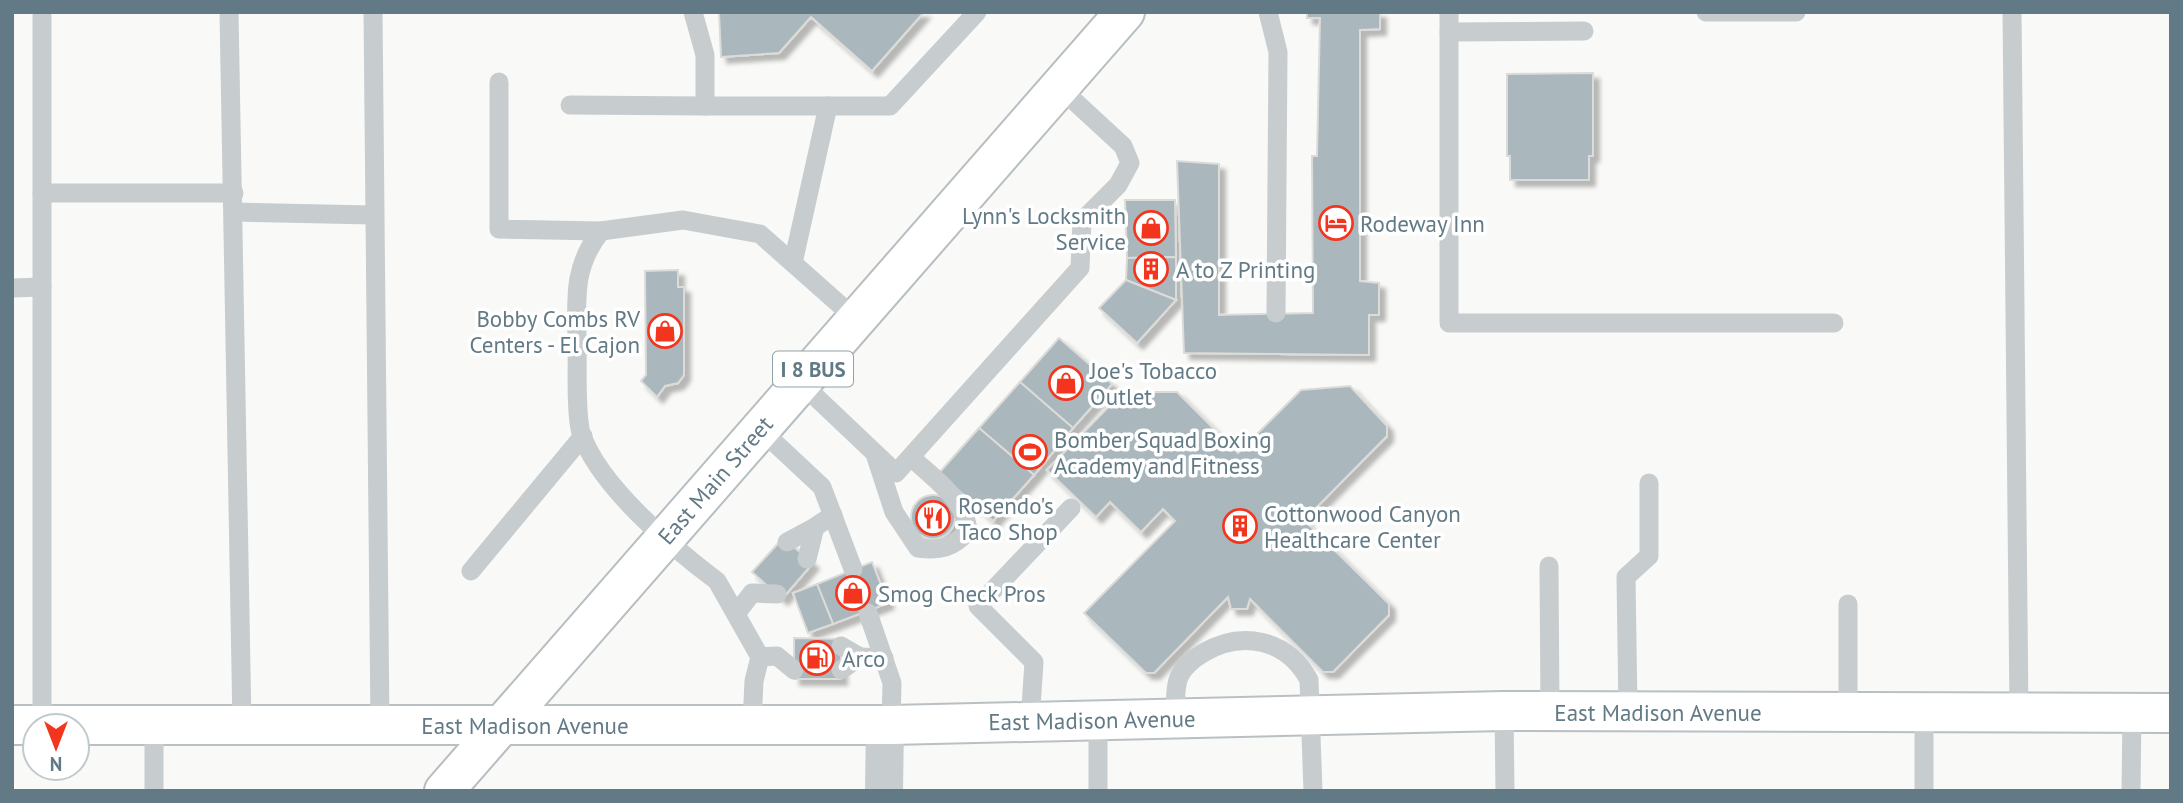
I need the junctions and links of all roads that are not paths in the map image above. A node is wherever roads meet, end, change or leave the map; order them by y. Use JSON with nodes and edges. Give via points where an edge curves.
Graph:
{"nodes":[{"id":1,"x":42,"y":12,"type":"edge"},
{"id":2,"x":229,"y":12,"type":"edge"},
{"id":3,"x":373,"y":12,"type":"edge"},
{"id":4,"x":693,"y":12,"type":"edge"},
{"id":5,"x":977,"y":12,"type":"edge"},
{"id":6,"x":1125,"y":12,"type":"edge"},
{"id":7,"x":1268,"y":12,"type":"edge"},
{"id":8,"x":1706,"y":12,"type":"edge"},
{"id":9,"x":1746,"y":12,"type":"edge"},
{"id":10,"x":1796,"y":12,"type":"edge"},
{"id":11,"x":2012,"y":12,"type":"edge"},
{"id":12,"x":1449,"y":22,"type":"edge"},
{"id":13,"x":1584,"y":31,"type":"dead end"},
{"id":14,"x":499,"y":82,"type":"dead end"},
{"id":15,"x":1059,"y":87,"type":"junction"},
{"id":16,"x":570,"y":105,"type":"dead end"},
{"id":17,"x":705,"y":106,"type":"junction"},
{"id":18,"x":828,"y":106,"type":"junction"},
{"id":19,"x":42,"y":193,"type":"junction"},
{"id":20,"x":234,"y":203,"type":"junction"},
{"id":21,"x":373,"y":215,"type":"junction"},
{"id":22,"x":601,"y":231,"type":"junction"},
{"id":23,"x":793,"y":263,"type":"junction"},
{"id":24,"x":12,"y":288,"type":"edge"},
{"id":25,"x":42,"y":288,"type":"junction"},
{"id":26,"x":1276,"y":313,"type":"dead end"},
{"id":27,"x":856,"y":319,"type":"junction"},
{"id":28,"x":1834,"y":323,"type":"dead end"},
{"id":29,"x":800,"y":383,"type":"junction"},
{"id":30,"x":760,"y":429,"type":"junction"},
{"id":31,"x":583,"y":436,"type":"junction"},
{"id":32,"x":875,"y":453,"type":"junction"},
{"id":33,"x":911,"y":457,"type":"junction"},
{"id":34,"x":1649,"y":483,"type":"dead end"},
{"id":35,"x":1071,"y":508,"type":"dead end"},
{"id":36,"x":833,"y":515,"type":"junction"},
{"id":37,"x":814,"y":527,"type":"junction"},
{"id":38,"x":663,"y":540,"type":"junction"},
{"id":39,"x":787,"y":542,"type":"dead end"},
{"id":40,"x":807,"y":559,"type":"dead end"},
{"id":41,"x":1549,"y":566,"type":"dead end"},
{"id":42,"x":853,"y":569,"type":"dead end"},
{"id":43,"x":471,"y":570,"type":"dead end"},
{"id":44,"x":777,"y":594,"type":"dead end"},
{"id":45,"x":1848,"y":604,"type":"dead end"},
{"id":46,"x":868,"y":612,"type":"dead end"},
{"id":47,"x":736,"y":614,"type":"junction"},
{"id":48,"x":794,"y":645,"type":"dead end"},
{"id":49,"x":841,"y":646,"type":"dead end"},
{"id":50,"x":768,"y":657,"type":"junction"},
{"id":51,"x":860,"y":657,"type":"junction"},
{"id":52,"x":884,"y":658,"type":"junction"},
{"id":53,"x":794,"y":670,"type":"dead end"},
{"id":54,"x":841,"y":670,"type":"dead end"},
{"id":55,"x":1504,"y":711,"type":"junction"},
{"id":56,"x":27,"y":712,"type":"edge"},
{"id":57,"x":1550,"y":712,"type":"junction"},
{"id":58,"x":1628,"y":712,"type":"junction"},
{"id":59,"x":1848,"y":713,"type":"junction"},
{"id":60,"x":1924,"y":713,"type":"junction"},
{"id":61,"x":2019,"y":713,"type":"junction"},
{"id":62,"x":2132,"y":713,"type":"junction"},
{"id":63,"x":2171,"y":713,"type":"edge"},
{"id":64,"x":1312,"y":716,"type":"junction"},
{"id":65,"x":1175,"y":718,"type":"junction"},
{"id":66,"x":1098,"y":720,"type":"junction"},
{"id":67,"x":1030,"y":722,"type":"junction"},
{"id":68,"x":752,"y":724,"type":"junction"},
{"id":69,"x":888,"y":724,"type":"junction"},
{"id":70,"x":91,"y":725,"type":"edge"},
{"id":71,"x":154,"y":725,"type":"junction"},
{"id":72,"x":242,"y":725,"type":"junction"},
{"id":73,"x":380,"y":725,"type":"junction"},
{"id":74,"x":501,"y":726,"type":"junction"},
{"id":75,"x":154,"y":791,"type":"edge"},
{"id":76,"x":444,"y":791,"type":"edge"},
{"id":77,"x":884,"y":791,"type":"edge"},
{"id":78,"x":1098,"y":791,"type":"edge"},
{"id":79,"x":1312,"y":791,"type":"edge"},
{"id":80,"x":1504,"y":791,"type":"edge"},
{"id":81,"x":1924,"y":791,"type":"edge"},
{"id":82,"x":2131,"y":791,"type":"edge"}],
"edges":[{"from":1,"to":19,"type":"lane"},
{"from":2,"to":20,"type":"lane"},
{"from":3,"to":21,"type":"lane"},
{"from":4,"to":17,"type":"lane","via":[[705,55]]},
{"from":5,"to":18,"type":"lane","via":[[890,107]]},
{"from":6,"to":15,"type":"street","name":"East Main Street","number":"I 8 BUS"},
{"from":7,"to":26,"type":"lane","via":[[1278,52]]},
{"from":8,"to":9,"type":"lane"},
{"from":9,"to":10,"type":"lane"},
{"from":11,"to":61,"type":"lane"},
{"from":12,"to":13,"type":"lane"},
{"from":12,"to":28,"type":"lane","via":[[1449,323]]},
{"from":14,"to":22,"type":"lane","via":[[499,229]]},
{"from":15,"to":27,"type":"street","name":"East Main Street","number":"I 8 BUS"},
{"from":15,"to":33,"type":"lane","via":[[1123,146],[1130,163],[1125,175],[1083,221],[1080,268]]},
{"from":16,"to":17,"type":"lane"},
{"from":17,"to":18,"type":"lane"},
{"from":18,"to":23,"type":"lane"},
{"from":19,"to":20,"type":"lane"},
{"from":19,"to":25,"type":"lane"},
{"from":20,"to":21,"type":"lane"},
{"from":20,"to":72,"type":"lane"},
{"from":21,"to":73,"type":"lane"},
{"from":22,"to":23,"type":"lane","via":[[683,220],[760,234]]},
{"from":22,"to":31,"type":"lane","via":[[585,251],[575,292]]},
{"from":23,"to":27,"type":"lane"},
{"from":24,"to":25,"type":"lane"},
{"from":25,"to":56,"type":"lane"},
{"from":27,"to":29,"type":"street","name":"East Main Street","number":"I 8 BUS"},
{"from":29,"to":30,"type":"street","name":"East Main Street","number":"I 8 BUS"},
{"from":29,"to":32,"type":"lane"},
{"from":30,"to":36,"type":"lane","via":[[822,487]]},
{"from":30,"to":38,"type":"street","name":"East Main Street","number":"I 8 BUS"},
{"from":31,"to":38,"type":"lane","via":[[597,465]]},
{"from":31,"to":43,"type":"lane"},
{"from":32,"to":33,"type":"lane","via":[[896,473]]},
{"from":32,"to":33,"type":"lane","via":[[894,512],[918,548],[937,551],[957,544],[968,531],[967,515]]},
{"from":34,"to":58,"type":"lane","via":[[1649,556],[1626,577]]},
{"from":35,"to":67,"type":"lane","via":[[978,606],[1034,662]]},
{"from":36,"to":37,"type":"lane"},
{"from":36,"to":42,"type":"lane"},
{"from":37,"to":39,"type":"lane"},
{"from":37,"to":40,"type":"lane"},
{"from":38,"to":47,"type":"lane","via":[[717,581]]},
{"from":38,"to":74,"type":"street","name":"East Main Street","number":"I 8 BUS"},
{"from":41,"to":57,"type":"lane"},
{"from":44,"to":47,"type":"lane","via":[[754,584]]},
{"from":45,"to":59,"type":"lane"},
{"from":46,"to":52,"type":"lane"},
{"from":47,"to":50,"type":"lane"},
{"from":48,"to":50,"type":"lane"},
{"from":49,"to":51,"type":"lane"},
{"from":50,"to":53,"type":"lane"},
{"from":50,"to":68,"type":"lane","via":[[754,681]]},
{"from":51,"to":52,"type":"lane"},
{"from":51,"to":54,"type":"lane"},
{"from":52,"to":69,"type":"lane","via":[[892,683]]},
{"from":55,"to":57,"type":"street","name":"East Madison Avenue"},
{"from":55,"to":64,"type":"street","name":"East Madison Avenue"},
{"from":55,"to":80,"type":"lane"},
{"from":57,"to":58,"type":"street","name":"East Madison Avenue"},
{"from":58,"to":59,"type":"street","name":"East Madison Avenue"},
{"from":59,"to":60,"type":"street","name":"East Madison Avenue"},
{"from":60,"to":61,"type":"street","name":"East Madison Avenue"},
{"from":60,"to":81,"type":"lane"},
{"from":61,"to":62,"type":"street","name":"East Madison Avenue"},
{"from":62,"to":63,"type":"street","name":"East Madison Avenue"},
{"from":62,"to":82,"type":"lane"},
{"from":64,"to":65,"type":"street","name":"East Madison Avenue"},
{"from":64,"to":65,"type":"lane","via":[[1309,680],[1301,664],[1280,648],[1242,638],[1220,643],[1190,661],[1178,677]]},
{"from":64,"to":79,"type":"lane"},
{"from":65,"to":66,"type":"street","name":"East Madison Avenue"},
{"from":66,"to":67,"type":"street","name":"East Madison Avenue"},
{"from":66,"to":78,"type":"lane"},
{"from":67,"to":69,"type":"street","name":"East Madison Avenue"},
{"from":68,"to":69,"type":"street","name":"East Madison Avenue"},
{"from":68,"to":74,"type":"street","name":"East Madison Avenue"},
{"from":69,"to":77,"type":"street"},
{"from":70,"to":71,"type":"street","name":"East Madison Avenue"},
{"from":71,"to":72,"type":"street","name":"East Madison Avenue"},
{"from":71,"to":75,"type":"lane"},
{"from":72,"to":73,"type":"street","name":"East Madison Avenue"},
{"from":73,"to":74,"type":"street","name":"East Madison Avenue"},
{"from":74,"to":76,"type":"street","name":"East Main Street","number":"I 8 BUS"}]}
